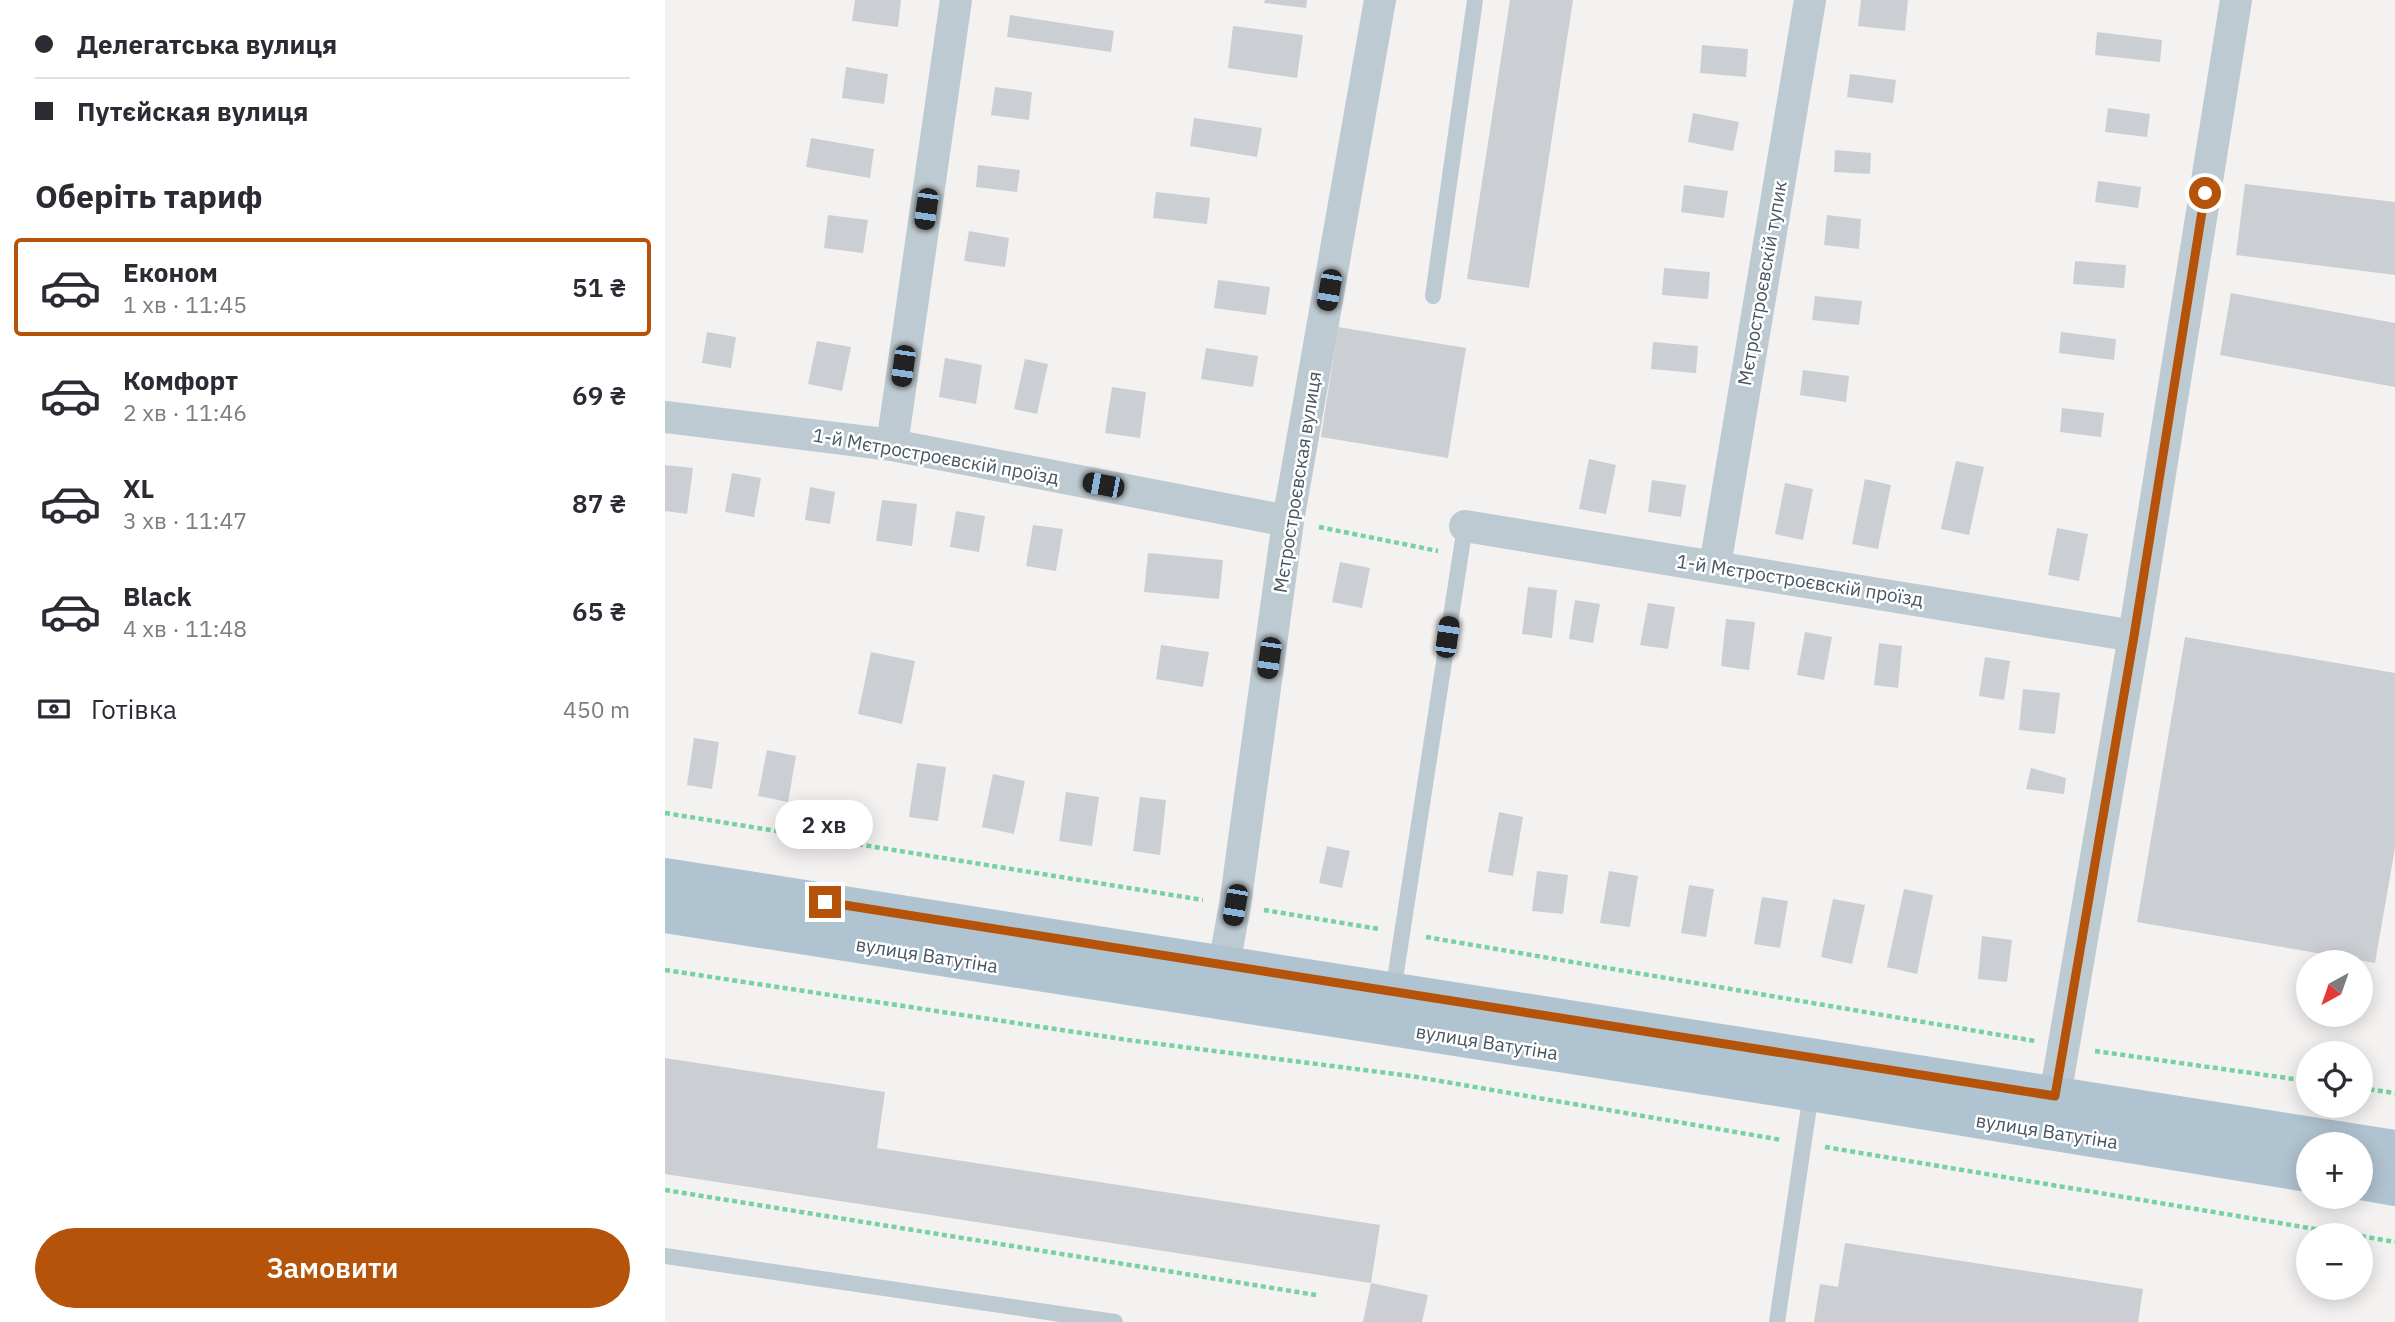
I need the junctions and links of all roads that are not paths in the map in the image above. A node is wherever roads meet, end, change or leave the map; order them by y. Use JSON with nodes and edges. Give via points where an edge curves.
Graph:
{"nodes":[{"id":1,"x":956,"y":0,"type":"edge"},
{"id":2,"x":1380,"y":0,"type":"edge"},
{"id":3,"x":1475,"y":0,"type":"edge"},
{"id":4,"x":1809,"y":0,"type":"edge"},
{"id":5,"x":2236,"y":0,"type":"edge"},
{"id":6,"x":1433,"y":296,"type":"dead end"},
{"id":7,"x":665,"y":417,"type":"edge"},
{"id":8,"x":891,"y":445,"type":"junction"},
{"id":9,"x":1288,"y":521,"type":"junction"},
{"id":10,"x":1462,"y":541,"type":"joint"},
{"id":11,"x":1715,"y":566,"type":"junction"},
{"id":12,"x":2134,"y":636,"type":"junction"},
{"id":13,"x":665,"y":877,"type":"edge"},
{"id":14,"x":665,"y":914,"type":"edge"},
{"id":15,"x":1224,"y":965,"type":"junction"},
{"id":16,"x":1393,"y":992,"type":"junction"},
{"id":17,"x":1811,"y":1093,"type":"junction"},
{"id":18,"x":2055,"y":1096,"type":"junction"},
{"id":19,"x":2395,"y":1149,"type":"edge"},
{"id":20,"x":2296,"y":1171,"type":"edge"},
{"id":21,"x":2373,"y":1183,"type":"edge"},
{"id":22,"x":2395,"y":1187,"type":"edge"},
{"id":23,"x":665,"y":1256,"type":"edge"},
{"id":24,"x":1115,"y":1322,"type":"edge"},
{"id":25,"x":1777,"y":1322,"type":"edge"}],
"edges":[{"from":1,"to":8,"type":"street"},
{"from":2,"to":9,"type":"street","name":"Мєтростроєвская вулиця"},
{"from":3,"to":6,"type":"lane"},
{"from":4,"to":11,"type":"street","name":"Мєтростроєвскій тупик"},
{"from":5,"to":12,"type":"street"},
{"from":7,"to":8,"type":"street","name":"1-й Мєтростроєвскій проїзд"},
{"from":8,"to":9,"type":"street","name":"1-й Мєтростроєвскій проїзд"},
{"from":9,"to":15,"type":"street","name":"Мєтростроєвская вулиця"},
{"from":10,"to":11,"type":"street","name":"1-й Мєтростроєвскій проїзд"},
{"from":10,"to":16,"type":"lane"},
{"from":11,"to":12,"type":"street","name":"1-й Мєтростроєвскій проїзд"},
{"from":12,"to":18,"type":"street"},
{"from":13,"to":15,"type":"main road","name":"вулиця Ватутіна"},
{"from":14,"to":17,"type":"main road","name":"вулиця Ватутіна"},
{"from":15,"to":16,"type":"main road","name":"вулиця Ватутіна"},
{"from":16,"to":18,"type":"main road","name":"вулиця Ватутіна"},
{"from":17,"to":20,"type":"main road","name":"вулиця Ватутіна"},
{"from":17,"to":25,"type":"lane"},
{"from":18,"to":19,"type":"main road","name":"вулиця Ватутіна"},
{"from":21,"to":22,"type":"main road"},
{"from":23,"to":24,"type":"lane"}]}
